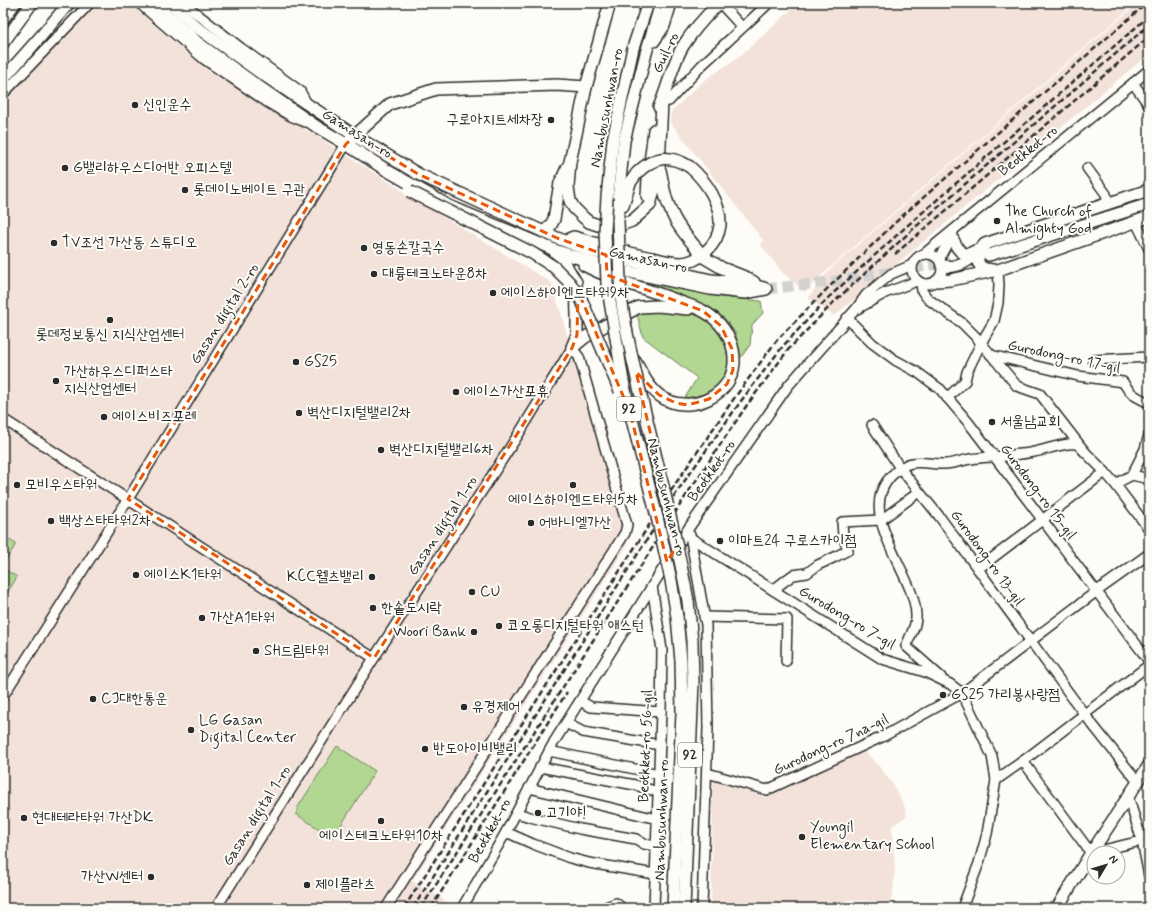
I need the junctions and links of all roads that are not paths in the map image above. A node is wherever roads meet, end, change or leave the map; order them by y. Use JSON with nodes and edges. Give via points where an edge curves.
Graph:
{"nodes":[{"id":1,"x":15,"y":3,"type":"edge"},
{"id":2,"x":32,"y":3,"type":"edge"},
{"id":3,"x":69,"y":3,"type":"edge"},
{"id":4,"x":90,"y":3,"type":"edge"},
{"id":5,"x":139,"y":3,"type":"edge"},
{"id":6,"x":154,"y":3,"type":"edge"},
{"id":7,"x":170,"y":3,"type":"edge"},
{"id":8,"x":184,"y":3,"type":"edge"},
{"id":9,"x":610,"y":3,"type":"edge"},
{"id":10,"x":648,"y":3,"type":"edge"},
{"id":11,"x":661,"y":3,"type":"edge"},
{"id":12,"x":671,"y":3,"type":"edge"},
{"id":13,"x":719,"y":3,"type":"edge"},
{"id":14,"x":769,"y":3,"type":"edge"},
{"id":15,"x":3,"y":19,"type":"edge"},
{"id":16,"x":742,"y":28,"type":"junction"},
{"id":17,"x":3,"y":43,"type":"edge"},
{"id":18,"x":646,"y":53,"type":"junction"},
{"id":19,"x":1149,"y":70,"type":"edge"},
{"id":20,"x":3,"y":79,"type":"edge"},
{"id":21,"x":1133,"y":83,"type":"junction"},
{"id":22,"x":586,"y":87,"type":"junction"},
{"id":23,"x":3,"y":94,"type":"edge"},
{"id":24,"x":662,"y":102,"type":"junction"},
{"id":25,"x":307,"y":104,"type":"junction"},
{"id":26,"x":1149,"y":105,"type":"edge"},
{"id":27,"x":317,"y":127,"type":"junction"},
{"id":28,"x":355,"y":136,"type":"junction"},
{"id":29,"x":346,"y":144,"type":"junction"},
{"id":30,"x":570,"y":162,"type":"junction"},
{"id":31,"x":659,"y":166,"type":"junction"},
{"id":32,"x":1087,"y":168,"type":"dead end"},
{"id":33,"x":388,"y":171,"type":"junction"},
{"id":34,"x":1149,"y":190,"type":"edge"},
{"id":35,"x":621,"y":201,"type":"junction"},
{"id":36,"x":1108,"y":204,"type":"junction"},
{"id":37,"x":1149,"y":204,"type":"edge"},
{"id":38,"x":644,"y":208,"type":"junction"},
{"id":39,"x":1149,"y":217,"type":"edge"},
{"id":40,"x":1136,"y":222,"type":"junction"},
{"id":41,"x":954,"y":231,"type":"junction"},
{"id":42,"x":544,"y":232,"type":"junction"},
{"id":43,"x":557,"y":238,"type":"junction"},
{"id":44,"x":552,"y":249,"type":"junction"},
{"id":45,"x":985,"y":249,"type":"junction"},
{"id":46,"x":1149,"y":249,"type":"edge"},
{"id":47,"x":924,"y":254,"type":"junction"},
{"id":48,"x":941,"y":264,"type":"junction"},
{"id":49,"x":912,"y":265,"type":"junction"},
{"id":50,"x":996,"y":270,"type":"junction"},
{"id":51,"x":937,"y":281,"type":"junction"},
{"id":52,"x":919,"y":282,"type":"junction"},
{"id":53,"x":766,"y":289,"type":"junction"},
{"id":54,"x":856,"y":309,"type":"junction"},
{"id":55,"x":703,"y":310,"type":"junction"},
{"id":56,"x":847,"y":318,"type":"junction"},
{"id":57,"x":981,"y":343,"type":"junction"},
{"id":58,"x":572,"y":348,"type":"junction"},
{"id":59,"x":631,"y":353,"type":"junction"},
{"id":60,"x":991,"y":354,"type":"junction"},
{"id":61,"x":1149,"y":357,"type":"edge"},
{"id":62,"x":1093,"y":360,"type":"dead end"},
{"id":63,"x":947,"y":398,"type":"junction"},
{"id":64,"x":1149,"y":403,"type":"edge"},
{"id":65,"x":630,"y":412,"type":"junction"},
{"id":66,"x":3,"y":419,"type":"edge"},
{"id":67,"x":872,"y":425,"type":"dead end"},
{"id":68,"x":1149,"y":435,"type":"edge"},
{"id":69,"x":1085,"y":452,"type":"junction"},
{"id":70,"x":995,"y":457,"type":"junction"},
{"id":71,"x":900,"y":468,"type":"junction"},
{"id":72,"x":1105,"y":472,"type":"junction"},
{"id":73,"x":1132,"y":475,"type":"junction"},
{"id":74,"x":1149,"y":479,"type":"edge"},
{"id":75,"x":1115,"y":484,"type":"junction"},
{"id":76,"x":919,"y":492,"type":"junction"},
{"id":77,"x":128,"y":499,"type":"junction"},
{"id":78,"x":1043,"y":519,"type":"junction"},
{"id":79,"x":881,"y":520,"type":"junction"},
{"id":80,"x":1149,"y":529,"type":"edge"},
{"id":81,"x":690,"y":533,"type":"junction"},
{"id":82,"x":1149,"y":554,"type":"edge"},
{"id":83,"x":978,"y":569,"type":"junction"},
{"id":84,"x":652,"y":586,"type":"junction"},
{"id":85,"x":773,"y":590,"type":"junction"},
{"id":86,"x":1097,"y":592,"type":"junction"},
{"id":87,"x":704,"y":617,"type":"junction"},
{"id":88,"x":1031,"y":642,"type":"junction"},
{"id":89,"x":374,"y":658,"type":"junction"},
{"id":90,"x":786,"y":661,"type":"dead end"},
{"id":91,"x":1149,"y":661,"type":"edge"},
{"id":92,"x":1149,"y":665,"type":"edge"},
{"id":93,"x":950,"y":684,"type":"junction"},
{"id":94,"x":962,"y":694,"type":"junction"},
{"id":95,"x":3,"y":696,"type":"edge"},
{"id":96,"x":580,"y":701,"type":"junction"},
{"id":97,"x":661,"y":712,"type":"junction"},
{"id":98,"x":1085,"y":715,"type":"junction"},
{"id":99,"x":566,"y":723,"type":"junction"},
{"id":100,"x":660,"y":745,"type":"junction"},
{"id":101,"x":549,"y":751,"type":"junction"},
{"id":102,"x":1023,"y":761,"type":"junction"},
{"id":103,"x":1149,"y":765,"type":"edge"},
{"id":104,"x":540,"y":767,"type":"junction"},
{"id":105,"x":707,"y":773,"type":"junction"},
{"id":106,"x":659,"y":774,"type":"junction"},
{"id":107,"x":1143,"y":777,"type":"edge"},
{"id":108,"x":996,"y":780,"type":"junction"},
{"id":109,"x":529,"y":788,"type":"junction"},
{"id":110,"x":658,"y":792,"type":"junction"},
{"id":111,"x":1128,"y":796,"type":"junction"},
{"id":112,"x":517,"y":813,"type":"junction"},
{"id":113,"x":657,"y":819,"type":"junction"},
{"id":114,"x":506,"y":832,"type":"junction"},
{"id":115,"x":1145,"y":840,"type":"edge"},
{"id":116,"x":1095,"y":845,"type":"edge"},
{"id":117,"x":1124,"y":845,"type":"edge"},
{"id":118,"x":656,"y":846,"type":"junction"},
{"id":119,"x":1086,"y":848,"type":"edge"},
{"id":120,"x":1086,"y":860,"type":"edge"},
{"id":121,"x":655,"y":874,"type":"junction"},
{"id":122,"x":1149,"y":876,"type":"edge"},
{"id":123,"x":216,"y":908,"type":"edge"},
{"id":124,"x":386,"y":908,"type":"edge"},
{"id":125,"x":462,"y":908,"type":"edge"},
{"id":126,"x":603,"y":908,"type":"edge"},
{"id":127,"x":622,"y":908,"type":"edge"},
{"id":128,"x":654,"y":908,"type":"edge"},
{"id":129,"x":673,"y":908,"type":"edge"},
{"id":130,"x":684,"y":908,"type":"edge"},
{"id":131,"x":702,"y":908,"type":"edge"},
{"id":132,"x":962,"y":908,"type":"edge"},
{"id":133,"x":1057,"y":908,"type":"edge"}],
"edges":[{"from":1,"to":15,"type":"main road"},
{"from":2,"to":17,"type":"main road"},
{"from":3,"to":20,"type":"main road"},
{"from":4,"to":23,"type":"street"},
{"from":5,"to":27,"type":"street","via":[[204,59],[267,102]]},
{"from":6,"to":27,"type":"main road","name":"Gamasan-ro","via":[[198,43]]},
{"from":7,"to":25,"type":"main road","name":"Gamasan-ro","via":[[195,26]]},
{"from":8,"to":25,"type":"street","via":[[300,91]]},
{"from":9,"to":22,"type":"main road"},
{"from":10,"to":65,"type":"main road","name":"Nambusunhwan-ro","number":"92","bridge":true,"via":[[633,48],[613,140],[605,231],[607,283]]},
{"from":11,"to":18,"type":"main road","name":"Nambusunhwan-ro","number":"92"},
{"from":12,"to":18,"type":"main road","via":[[664,26]]},
{"from":13,"to":16,"type":"street"},
{"from":13,"to":24,"type":"main road","name":"Guil-ro","via":[[683,47]]},
{"from":14,"to":16,"type":"street"},
{"from":16,"to":24,"type":"street","via":[[702,65],[669,101]]},
{"from":18,"to":35,"type":"main road","name":"Nambusunhwan-ro","number":"92","via":[[624,140]]},
{"from":19,"to":21,"type":"street","name":"Beotkkot-ro"},
{"from":21,"to":26,"type":"street"},
{"from":21,"to":41,"type":"street","name":"Beotkkot-ro"},
{"from":22,"to":28,"type":"main road","name":"Gamasan-ro","via":[[557,85],[436,89],[390,104]]},
{"from":22,"to":30,"type":"main road"},
{"from":24,"to":31,"type":"main road"},
{"from":24,"to":38,"type":"main road","name":"Guil-ro","via":[[657,114]]},
{"from":25,"to":28,"type":"main road","name":"Gamasan-ro"},
{"from":27,"to":29,"type":"main road","name":"Gamasan-ro"},
{"from":28,"to":29,"type":"main road"},
{"from":28,"to":42,"type":"main road","name":"Gamasan-ro","via":[[418,174]]},
{"from":29,"to":33,"type":"main road","name":"Gamasan-ro"},
{"from":29,"to":77,"type":"street","name":"Gasan digital 2-ro"},
{"from":30,"to":38,"type":"main road","via":[[570,201],[590,222],[618,226],[632,221]]},
{"from":30,"to":42,"type":"main road","via":[[560,183],[554,219]]},
{"from":31,"to":38,"type":"main road","via":[[650,204]]},
{"from":31,"to":53,"type":"main road","via":[[668,206],[680,228],[702,254],[722,268]]},
{"from":32,"to":36,"type":"street","via":[[1106,194]]},
{"from":33,"to":44,"type":"main road","name":"Gamasan-ro","via":[[449,206]]},
{"from":33,"to":65,"type":"main road","bridge":true,"via":[[409,191],[532,253],[554,267],[570,283],[582,301]]},
{"from":34,"to":36,"type":"main road"},
{"from":35,"to":43,"type":"main road","bridge":true,"via":[[637,173],[650,162],[663,158],[677,161],[690,167],[699,176],[716,203],[720,218],[716,239],[707,251],[697,258],[675,263],[574,237]]},
{"from":35,"to":59,"type":"main road","name":"Nambusunhwan-ro","number":"92","bridge":true,"via":[[618,220],[619,265]]},
{"from":36,"to":45,"type":"main road"},
{"from":37,"to":45,"type":"main road"},
{"from":39,"to":40,"type":"main road"},
{"from":40,"to":46,"type":"street"},
{"from":40,"to":50,"type":"main road"},
{"from":41,"to":45,"type":"main road","via":[[954,243],[963,254]]},
{"from":41,"to":47,"type":"street","name":"Beotkkot-ro"},
{"from":41,"to":48,"type":"street","via":[[941,255]]},
{"from":42,"to":43,"type":"main road","name":"Gamasan-ro"},
{"from":43,"to":53,"type":"main road","name":"Gamasan-ro","via":[[591,251],[646,265]]},
{"from":44,"to":53,"type":"main road","name":"Gamasan-ro","via":[[631,273],[710,289],[745,293]]},
{"from":44,"to":55,"type":"main road","via":[[596,272]]},
{"from":44,"to":58,"type":"main road","via":[[561,257],[576,282],[577,335]]},
{"from":45,"to":48,"type":"main road","via":[[962,263],[953,266]]},
{"from":45,"to":50,"type":"main road","via":[[979,254],[980,266],[984,270]]},
{"from":47,"to":48,"type":"street","via":[[935,256]]},
{"from":47,"to":49,"type":"street","via":[[916,258]]},
{"from":48,"to":51,"type":"street","via":[[941,274]]},
{"from":49,"to":52,"type":"street","via":[[912,274]]},
{"from":49,"to":54,"type":"street","name":"Beotkkot-ro","via":[[891,274],[866,295]]},
{"from":50,"to":51,"type":"main road"},
{"from":50,"to":57,"type":"street","via":[[999,286],[997,309],[994,321]]},
{"from":51,"to":52,"type":"street","via":[[926,285]]},
{"from":52,"to":54,"type":"street","name":"Beotkkot-ro","via":[[885,293]]},
{"from":52,"to":57,"type":"street","name":"Gurodong-ro 17-gil","via":[[928,299],[962,323]]},
{"from":54,"to":56,"type":"street","name":"Beotkkot-ro"},
{"from":55,"to":58,"type":"main road","via":[[670,306],[639,307],[584,338]]},
{"from":55,"to":59,"type":"main road","bridge":true,"via":[[721,326],[730,340],[734,358],[731,378],[709,399],[688,405],[662,397],[644,377]]},
{"from":56,"to":63,"type":"street","name":"Gurodong-ro 15-gil","via":[[872,343],[894,360],[917,372],[940,389]]},
{"from":56,"to":81,"type":"street","name":"Beotkkot-ro","via":[[788,386]]},
{"from":57,"to":60,"type":"street","name":"Gurodong-ro 17-gil"},
{"from":57,"to":63,"type":"street","via":[[964,381]]},
{"from":58,"to":89,"type":"street","name":"Gasan digital 1-ro"},
{"from":58,"to":124,"type":"street","via":[[579,357],[627,525],[625,533]]},
{"from":59,"to":130,"type":"main road","name":"Nambusunhwan-ro","number":"92","bridge":true,"via":[[680,558],[692,641],[693,682]]},
{"from":60,"to":64,"type":"street","name":"Gurodong-ro 17-gil","via":[[1078,376],[1123,382],[1129,392]]},
{"from":60,"to":69,"type":"street","name":"Gurodong-ro 17-gil","via":[[1017,386],[1040,394]]},
{"from":61,"to":62,"type":"street"},
{"from":63,"to":70,"type":"street","name":"Gurodong-ro 15-gil"},
{"from":65,"to":129,"type":"main road","name":"Nambusunhwan-ro","number":"92","bridge":true,"via":[[671,580],[681,661],[682,713]]},
{"from":66,"to":77,"type":"street"},
{"from":67,"to":71,"type":"street","name":"Gurodong-ro 13-gil"},
{"from":68,"to":73,"type":"street"},
{"from":69,"to":70,"type":"street","name":"Gurodong-ro 17-gil","via":[[1076,444],[1033,453]]},
{"from":69,"to":72,"type":"street","name":"Gurodong-ro 17-gil"},
{"from":70,"to":71,"type":"street","name":"Gurodong-ro 17-gil","via":[[957,463],[911,464]]},
{"from":70,"to":78,"type":"street","name":"Gurodong-ro 15-gil"},
{"from":71,"to":76,"type":"street","name":"Gurodong-ro 13-gil"},
{"from":71,"to":79,"type":"street","via":[[884,485],[880,497]]},
{"from":72,"to":75,"type":"street","name":"Gurodong-ro 17-gil"},
{"from":72,"to":78,"type":"street"},
{"from":73,"to":74,"type":"street"},
{"from":73,"to":75,"type":"street"},
{"from":75,"to":80,"type":"street","name":"Gurodong-ro 17-gil"},
{"from":76,"to":79,"type":"street"},
{"from":76,"to":83,"type":"street","name":"Gurodong-ro 13-gil"},
{"from":77,"to":89,"type":"street"},
{"from":77,"to":95,"type":"street","name":"Gasan digital 2-ro"},
{"from":78,"to":83,"type":"street"},
{"from":78,"to":86,"type":"street","name":"Gurodong-ro 15-gil"},
{"from":79,"to":85,"type":"street","name":"Gurodong-ro 7-gil","via":[[842,522],[848,550],[807,572],[793,576]]},
{"from":79,"to":93,"type":"street","via":[[910,587],[915,605],[913,631],[906,646]]},
{"from":81,"to":84,"type":"street","name":"Beotkkot-ro"},
{"from":81,"to":85,"type":"street","name":"Gurodong-ro 7-gil"},
{"from":81,"to":87,"type":"street"},
{"from":82,"to":86,"type":"street"},
{"from":83,"to":88,"type":"street","name":"Gurodong-ro 13-gil"},
{"from":84,"to":96,"type":"street","name":"Beotkkot-ro"},
{"from":84,"to":97,"type":"street","name":"Beotkkot-ro 56-gil","via":[[662,650]]},
{"from":85,"to":93,"type":"street","name":"Gurodong-ro 7-gil","via":[[882,659],[925,672]]},
{"from":86,"to":88,"type":"street"},
{"from":86,"to":91,"type":"street","name":"Gurodong-ro 15-gil"},
{"from":87,"to":90,"type":"street","name":"Gurodong-ro 7-gil","via":[[787,619]]},
{"from":87,"to":105,"type":"street"},
{"from":88,"to":94,"type":"street"},
{"from":88,"to":98,"type":"street","name":"Gurodong-ro 13-gil"},
{"from":89,"to":123,"type":"street","name":"Gasan digital 1-ro"},
{"from":92,"to":98,"type":"street"},
{"from":93,"to":94,"type":"street","name":"Gurodong-ro 7-gil"},
{"from":94,"to":105,"type":"street","name":"Gurodong-ro 7na-gil","via":[[884,736],[768,790]]},
{"from":94,"to":108,"type":"street","name":"Gurodong-ro 7-gil","via":[[992,756]]},
{"from":96,"to":97,"type":"street","via":[[591,707]]},
{"from":96,"to":99,"type":"street","name":"Beotkkot-ro"},
{"from":97,"to":100,"type":"street","name":"Beotkkot-ro 56-gil"},
{"from":98,"to":102,"type":"street"},
{"from":98,"to":107,"type":"street","name":"Gurodong-ro 13-gil"},
{"from":99,"to":100,"type":"street","via":[[583,732]]},
{"from":99,"to":101,"type":"street","name":"Beotkkot-ro"},
{"from":100,"to":106,"type":"street","name":"Beotkkot-ro 56-gil"},
{"from":101,"to":104,"type":"street","name":"Beotkkot-ro"},
{"from":101,"to":106,"type":"street"},
{"from":102,"to":108,"type":"street"},
{"from":102,"to":119,"type":"street"},
{"from":103,"to":107,"type":"main road"},
{"from":104,"to":109,"type":"street","name":"Beotkkot-ro"},
{"from":104,"to":110,"type":"street","via":[[635,785]]},
{"from":105,"to":131,"type":"street"},
{"from":106,"to":110,"type":"street","name":"Beotkkot-ro 56-gil"},
{"from":107,"to":111,"type":"main road"},
{"from":108,"to":132,"type":"street","name":"Gurodong-ro 7-gil","via":[[987,834]]},
{"from":109,"to":112,"type":"street","name":"Beotkkot-ro"},
{"from":109,"to":113,"type":"street"},
{"from":110,"to":113,"type":"street","name":"Beotkkot-ro 56-gil"},
{"from":111,"to":115,"type":"street"},
{"from":111,"to":116,"type":"main road"},
{"from":112,"to":114,"type":"street","name":"Beotkkot-ro"},
{"from":112,"to":118,"type":"street","via":[[580,829],[636,839],[644,844]]},
{"from":113,"to":118,"type":"street","name":"Beotkkot-ro 56-gil"},
{"from":114,"to":121,"type":"street","via":[[570,858]]},
{"from":114,"to":125,"type":"street","name":"Beotkkot-ro"},
{"from":115,"to":117,"type":"street"},
{"from":115,"to":122,"type":"street"},
{"from":118,"to":121,"type":"street","name":"Beotkkot-ro 56-gil"},
{"from":120,"to":133,"type":"main road"},
{"from":121,"to":128,"type":"street","name":"Beotkkot-ro 56-gil"},
{"from":126,"to":127,"type":"street","via":[[616,902]]}]}
